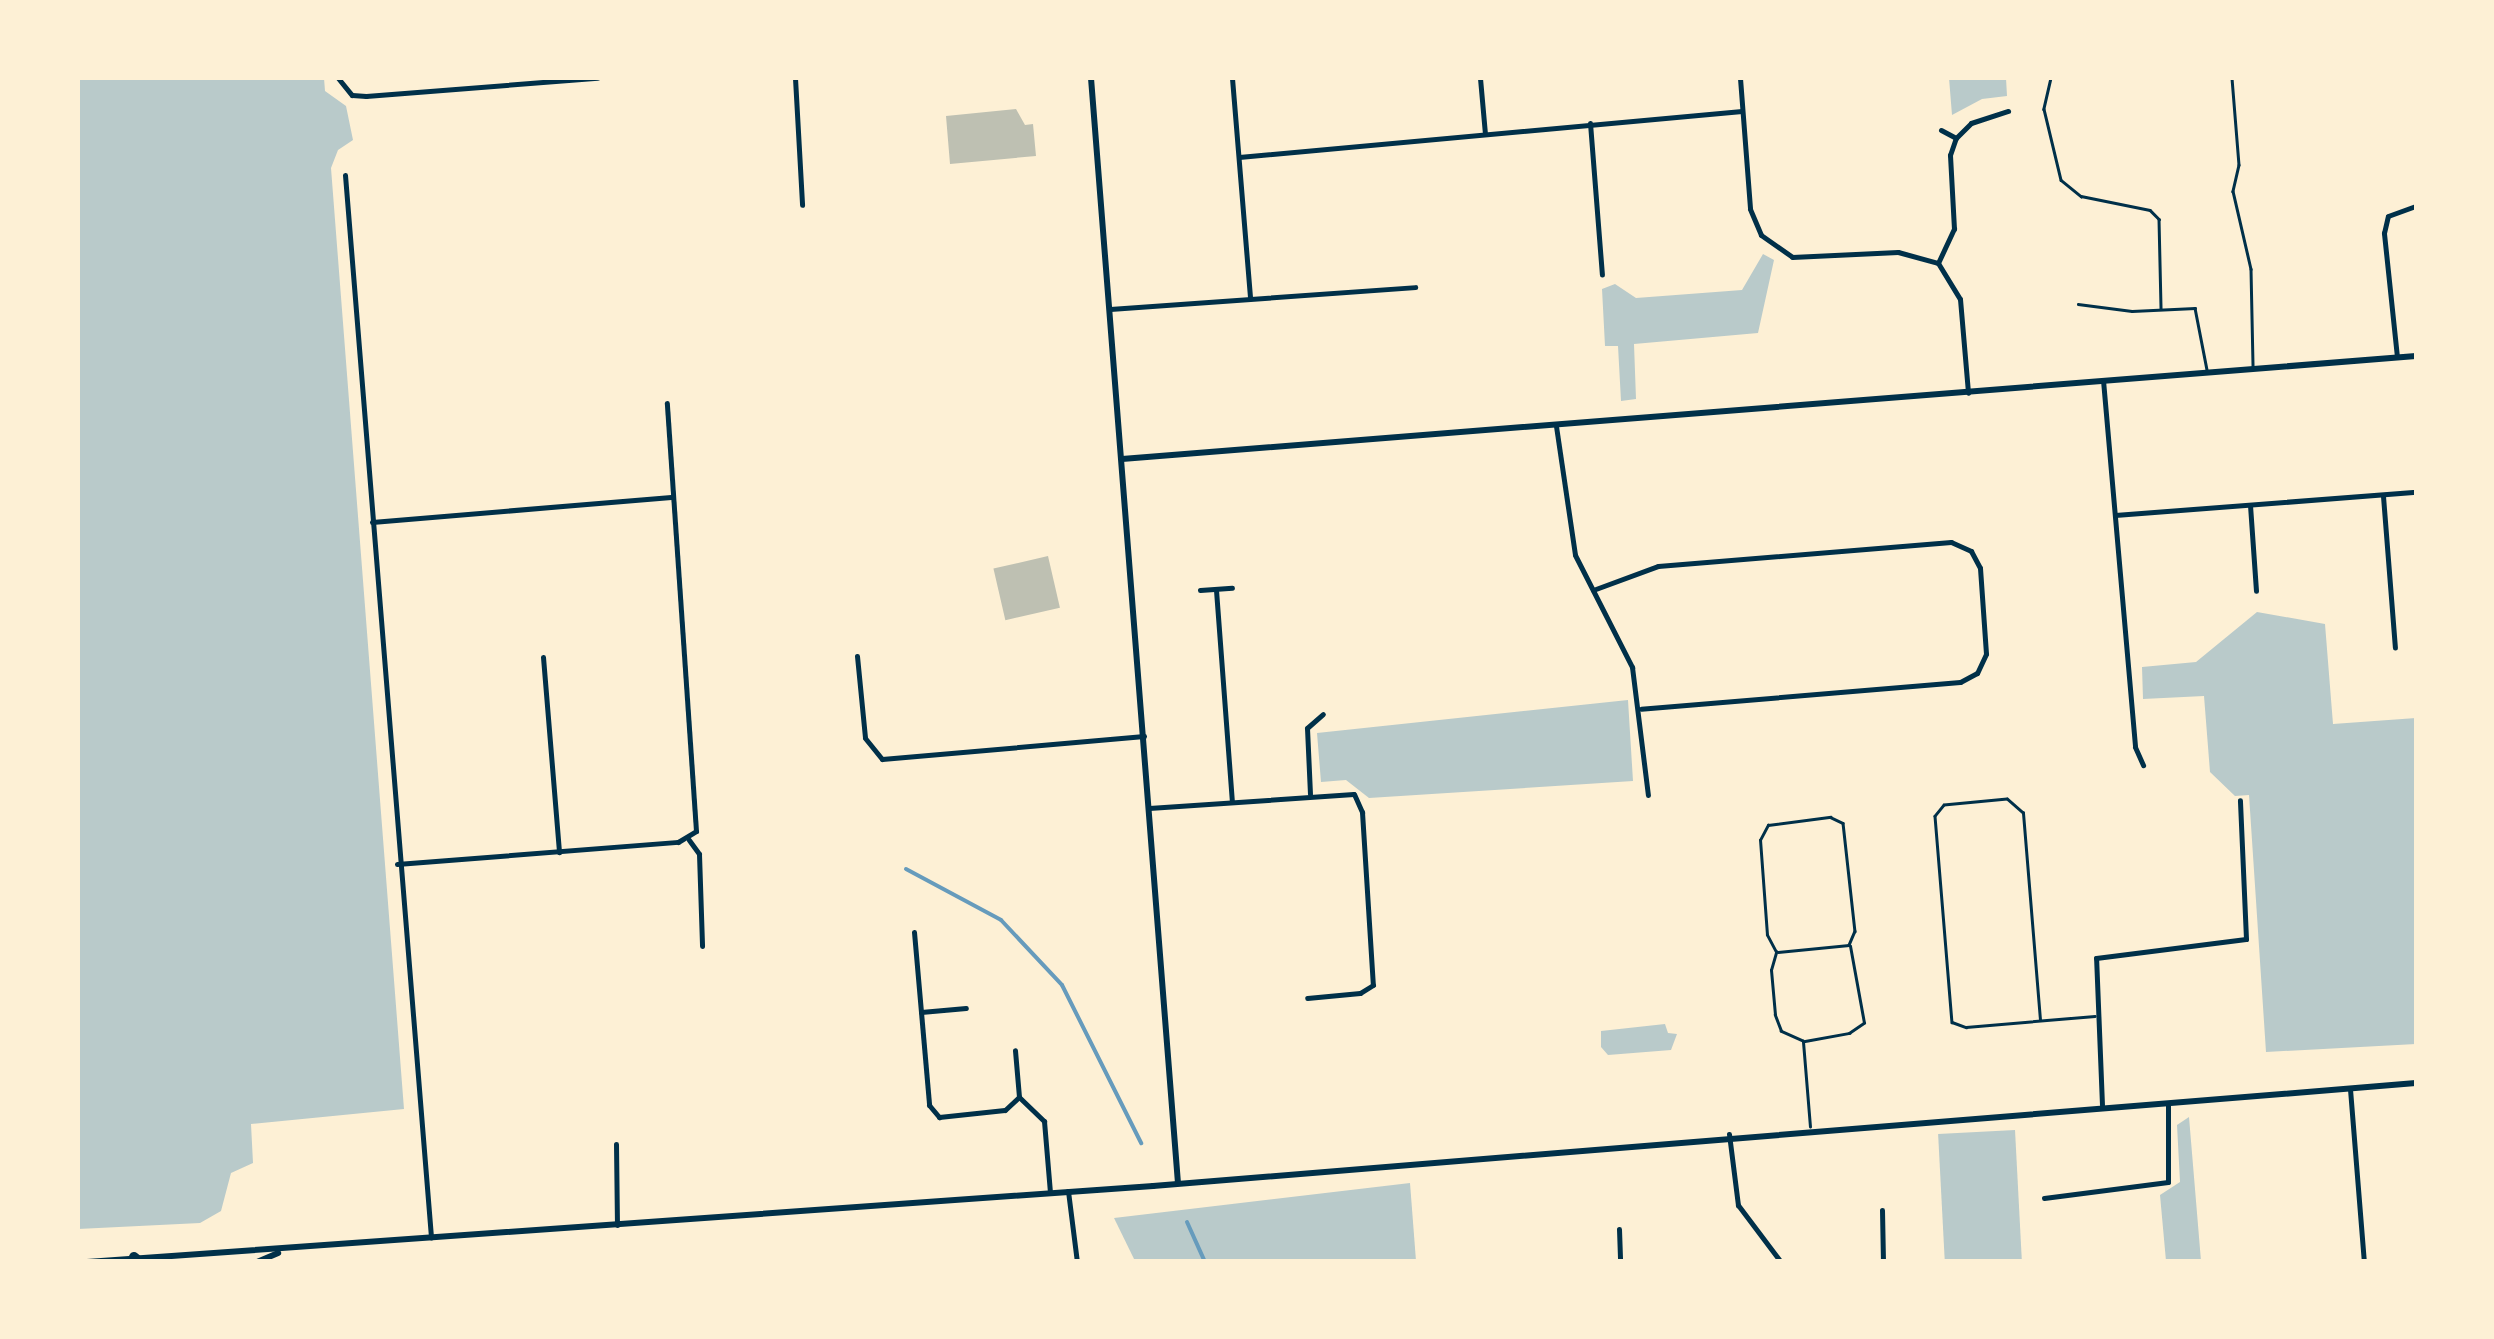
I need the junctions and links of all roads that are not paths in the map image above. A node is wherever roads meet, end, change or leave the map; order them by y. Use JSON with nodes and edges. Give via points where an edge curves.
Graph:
{"nodes":[{"id":1,"x":338,"y":78,"type":"edge"},
{"id":2,"x":597,"y":78,"type":"edge"},
{"id":3,"x":796,"y":78,"type":"edge"},
{"id":4,"x":1092,"y":78,"type":"edge"},
{"id":5,"x":1232,"y":78,"type":"edge"},
{"id":6,"x":1480,"y":78,"type":"edge"},
{"id":7,"x":1740,"y":78,"type":"edge"},
{"id":8,"x":2051,"y":78,"type":"edge"},
{"id":9,"x":2232,"y":78,"type":"edge"},
{"id":10,"x":1742,"y":110,"type":"junction"},
{"id":11,"x":2008,"y":111,"type":"dead end"},
{"id":12,"x":1590,"y":123,"type":"junction"},
{"id":13,"x":1941,"y":130,"type":"dead end"},
{"id":14,"x":1485,"y":134,"type":"junction"},
{"id":15,"x":1956,"y":138,"type":"junction"},
{"id":16,"x":1239,"y":157,"type":"junction"},
{"id":17,"x":345,"y":175,"type":"dead end"},
{"id":18,"x":802,"y":206,"type":"dead end"},
{"id":19,"x":2416,"y":206,"type":"edge"},
{"id":20,"x":1938,"y":263,"type":"junction"},
{"id":21,"x":1602,"y":275,"type":"dead end"},
{"id":22,"x":1415,"y":287,"type":"dead end"},
{"id":23,"x":1250,"y":298,"type":"junction"},
{"id":24,"x":2078,"y":304,"type":"dead end"},
{"id":25,"x":1110,"y":310,"type":"junction"},
{"id":26,"x":2161,"y":310,"type":"junction"},
{"id":27,"x":2416,"y":356,"type":"edge"},
{"id":28,"x":2397,"y":357,"type":"junction"},
{"id":29,"x":2253,"y":368,"type":"junction"},
{"id":30,"x":2207,"y":372,"type":"junction"},
{"id":31,"x":2103,"y":380,"type":"junction"},
{"id":32,"x":1968,"y":393,"type":"junction"},
{"id":33,"x":666,"y":403,"type":"dead end"},
{"id":34,"x":1556,"y":426,"type":"junction"},
{"id":35,"x":1122,"y":460,"type":"junction"},
{"id":36,"x":2416,"y":492,"type":"edge"},
{"id":37,"x":2383,"y":495,"type":"junction"},
{"id":38,"x":671,"y":497,"type":"junction"},
{"id":39,"x":2250,"y":506,"type":"junction"},
{"id":40,"x":2115,"y":515,"type":"junction"},
{"id":41,"x":372,"y":522,"type":"junction"},
{"id":42,"x":1232,"y":588,"type":"dead end"},
{"id":43,"x":1200,"y":590,"type":"dead end"},
{"id":44,"x":1216,"y":590,"type":"junction"},
{"id":45,"x":1593,"y":590,"type":"junction"},
{"id":46,"x":2256,"y":591,"type":"dead end"},
{"id":47,"x":2395,"y":648,"type":"dead end"},
{"id":48,"x":857,"y":656,"type":"dead end"},
{"id":49,"x":544,"y":657,"type":"dead end"},
{"id":50,"x":1641,"y":709,"type":"junction"},
{"id":51,"x":1323,"y":714,"type":"dead end"},
{"id":52,"x":1144,"y":736,"type":"junction"},
{"id":53,"x":2143,"y":765,"type":"dead end"},
{"id":54,"x":1310,"y":794,"type":"junction"},
{"id":55,"x":1648,"y":795,"type":"dead end"},
{"id":56,"x":2240,"y":800,"type":"dead end"},
{"id":57,"x":1232,"y":801,"type":"junction"},
{"id":58,"x":1149,"y":808,"type":"junction"},
{"id":59,"x":689,"y":840,"type":"junction"},
{"id":60,"x":559,"y":852,"type":"junction"},
{"id":61,"x":397,"y":864,"type":"junction"},
{"id":62,"x":914,"y":932,"type":"dead end"},
{"id":63,"x":1849,"y":945,"type":"junction"},
{"id":64,"x":702,"y":946,"type":"dead end"},
{"id":65,"x":1776,"y":952,"type":"junction"},
{"id":66,"x":1307,"y":998,"type":"dead end"},
{"id":67,"x":966,"y":1008,"type":"dead end"},
{"id":68,"x":921,"y":1012,"type":"junction"},
{"id":69,"x":2096,"y":1016,"type":"junction"},
{"id":70,"x":2040,"y":1020,"type":"junction"},
{"id":71,"x":1803,"y":1042,"type":"junction"},
{"id":72,"x":1014,"y":1050,"type":"dead end"},
{"id":73,"x":2416,"y":1082,"type":"edge"},
{"id":74,"x":2350,"y":1089,"type":"junction"},
{"id":75,"x":1020,"y":1097,"type":"junction"},
{"id":76,"x":2168,"y":1101,"type":"junction"},
{"id":77,"x":2102,"y":1105,"type":"junction"},
{"id":78,"x":1810,"y":1128,"type":"junction"},
{"id":79,"x":1729,"y":1134,"type":"junction"},
{"id":80,"x":616,"y":1144,"type":"dead end"},
{"id":81,"x":1178,"y":1183,"type":"junction"},
{"id":82,"x":1068,"y":1190,"type":"junction"},
{"id":83,"x":1050,"y":1192,"type":"junction"},
{"id":84,"x":2044,"y":1198,"type":"dead end"},
{"id":85,"x":1882,"y":1210,"type":"dead end"},
{"id":86,"x":617,"y":1226,"type":"junction"},
{"id":87,"x":1619,"y":1229,"type":"dead end"},
{"id":88,"x":431,"y":1240,"type":"junction"},
{"id":89,"x":279,"y":1252,"type":"junction"},
{"id":90,"x":137,"y":1260,"type":"edge"},
{"id":91,"x":87,"y":1262,"type":"edge"},
{"id":92,"x":256,"y":1262,"type":"edge"},
{"id":93,"x":1077,"y":1262,"type":"edge"},
{"id":94,"x":1620,"y":1262,"type":"edge"},
{"id":95,"x":1781,"y":1262,"type":"edge"},
{"id":96,"x":1883,"y":1262,"type":"edge"},
{"id":97,"x":2364,"y":1262,"type":"edge"}],
"edges":[{"from":1,"to":2,"type":"street","via":[[352,95]]},
{"from":3,"to":18,"type":"street"},
{"from":4,"to":25,"type":"street"},
{"from":5,"to":16,"type":"street"},
{"from":6,"to":14,"type":"street"},
{"from":7,"to":10,"type":"street"},
{"from":8,"to":26,"type":"lane","via":[[2044,109],[2061,180],[2081,196],[2150,210],[2159,218]]},
{"from":9,"to":29,"type":"lane","via":[[2239,166],[2233,191],[2251,269]]},
{"from":10,"to":12,"type":"street"},
{"from":10,"to":20,"type":"street","via":[[1750,209],[1774,247],[1814,260],[1898,252]]},
{"from":11,"to":15,"type":"street","via":[[1971,122]]},
{"from":12,"to":14,"type":"street"},
{"from":12,"to":21,"type":"street"},
{"from":13,"to":15,"type":"street"},
{"from":14,"to":16,"type":"street"},
{"from":15,"to":20,"type":"street","via":[[1950,154],[1954,229]]},
{"from":16,"to":23,"type":"street"},
{"from":17,"to":41,"type":"street"},
{"from":19,"to":28,"type":"street","via":[[2388,216],[2384,233]]},
{"from":20,"to":32,"type":"street","via":[[1960,299]]},
{"from":22,"to":23,"type":"street"},
{"from":23,"to":25,"type":"street"},
{"from":24,"to":26,"type":"lane"},
{"from":25,"to":35,"type":"street"},
{"from":26,"to":30,"type":"lane","via":[[2201,312]]},
{"from":27,"to":28,"type":"street"},
{"from":28,"to":29,"type":"street"},
{"from":29,"to":30,"type":"street"},
{"from":30,"to":31,"type":"street"},
{"from":31,"to":32,"type":"street"},
{"from":31,"to":40,"type":"street"},
{"from":32,"to":34,"type":"street"},
{"from":33,"to":38,"type":"street"},
{"from":34,"to":35,"type":"street"},
{"from":34,"to":45,"type":"street","via":[[1566,526]]},
{"from":35,"to":52,"type":"street"},
{"from":36,"to":37,"type":"street"},
{"from":37,"to":39,"type":"street"},
{"from":37,"to":47,"type":"street"},
{"from":38,"to":41,"type":"street"},
{"from":38,"to":59,"type":"street","via":[[700,820]]},
{"from":39,"to":40,"type":"street"},
{"from":39,"to":46,"type":"street"},
{"from":40,"to":53,"type":"street","via":[[2135,747]]},
{"from":41,"to":61,"type":"street"},
{"from":42,"to":44,"type":"street"},
{"from":43,"to":44,"type":"street"},
{"from":44,"to":57,"type":"street"},
{"from":45,"to":50,"type":"street","via":[[1632,667]]},
{"from":45,"to":50,"type":"street","via":[[1658,566],[1951,542],[1971,550],[1980,568],[1986,654],[1977,673],[1960,682]]},
{"from":48,"to":52,"type":"street","via":[[864,738],[882,759]]},
{"from":49,"to":60,"type":"street"},
{"from":50,"to":55,"type":"street"},
{"from":51,"to":54,"type":"street","via":[[1306,728]]},
{"from":52,"to":58,"type":"street"},
{"from":54,"to":57,"type":"street"},
{"from":54,"to":66,"type":"street","via":[[1348,792],[1362,812],[1374,974],[1368,991]]},
{"from":56,"to":69,"type":"street","via":[[2246,939],[2096,958]]},
{"from":57,"to":58,"type":"street"},
{"from":58,"to":81,"type":"street"},
{"from":59,"to":60,"type":"street"},
{"from":59,"to":64,"type":"street","via":[[699,854]]},
{"from":60,"to":61,"type":"street"},
{"from":61,"to":88,"type":"street"},
{"from":62,"to":68,"type":"street"},
{"from":63,"to":65,"type":"lane"},
{"from":63,"to":65,"type":"lane","via":[[1855,932],[1848,830],[1830,817],[1778,822],[1762,831],[1767,935]]},
{"from":63,"to":71,"type":"lane","via":[[1864,1023],[1849,1033]]},
{"from":65,"to":71,"type":"lane","via":[[1775,1015],[1780,1030]]},
{"from":67,"to":68,"type":"street"},
{"from":68,"to":75,"type":"street","via":[[929,1105],[939,1117],[952,1121],[1005,1110]]},
{"from":69,"to":70,"type":"lane"},
{"from":69,"to":77,"type":"street"},
{"from":70,"to":70,"type":"lane","via":[[1960,1027],[1951,1018],[1935,816],[1944,805],[2006,799],[2023,813]]},
{"from":71,"to":78,"type":"lane"},
{"from":72,"to":75,"type":"street"},
{"from":73,"to":74,"type":"street"},
{"from":74,"to":76,"type":"street"},
{"from":74,"to":97,"type":"street"},
{"from":75,"to":83,"type":"street","via":[[1044,1121]]},
{"from":76,"to":77,"type":"street"},
{"from":76,"to":84,"type":"street","via":[[2168,1182]]},
{"from":77,"to":78,"type":"street"},
{"from":78,"to":79,"type":"street"},
{"from":79,"to":81,"type":"street"},
{"from":79,"to":95,"type":"street","via":[[1738,1205]]},
{"from":80,"to":86,"type":"street"},
{"from":81,"to":82,"type":"street"},
{"from":82,"to":83,"type":"street"},
{"from":82,"to":93,"type":"street"},
{"from":83,"to":86,"type":"street"},
{"from":85,"to":96,"type":"street"},
{"from":86,"to":88,"type":"street"},
{"from":87,"to":94,"type":"street"},
{"from":88,"to":89,"type":"street"},
{"from":89,"to":90,"type":"street"},
{"from":89,"to":92,"type":"street"},
{"from":90,"to":91,"type":"street"}]}
